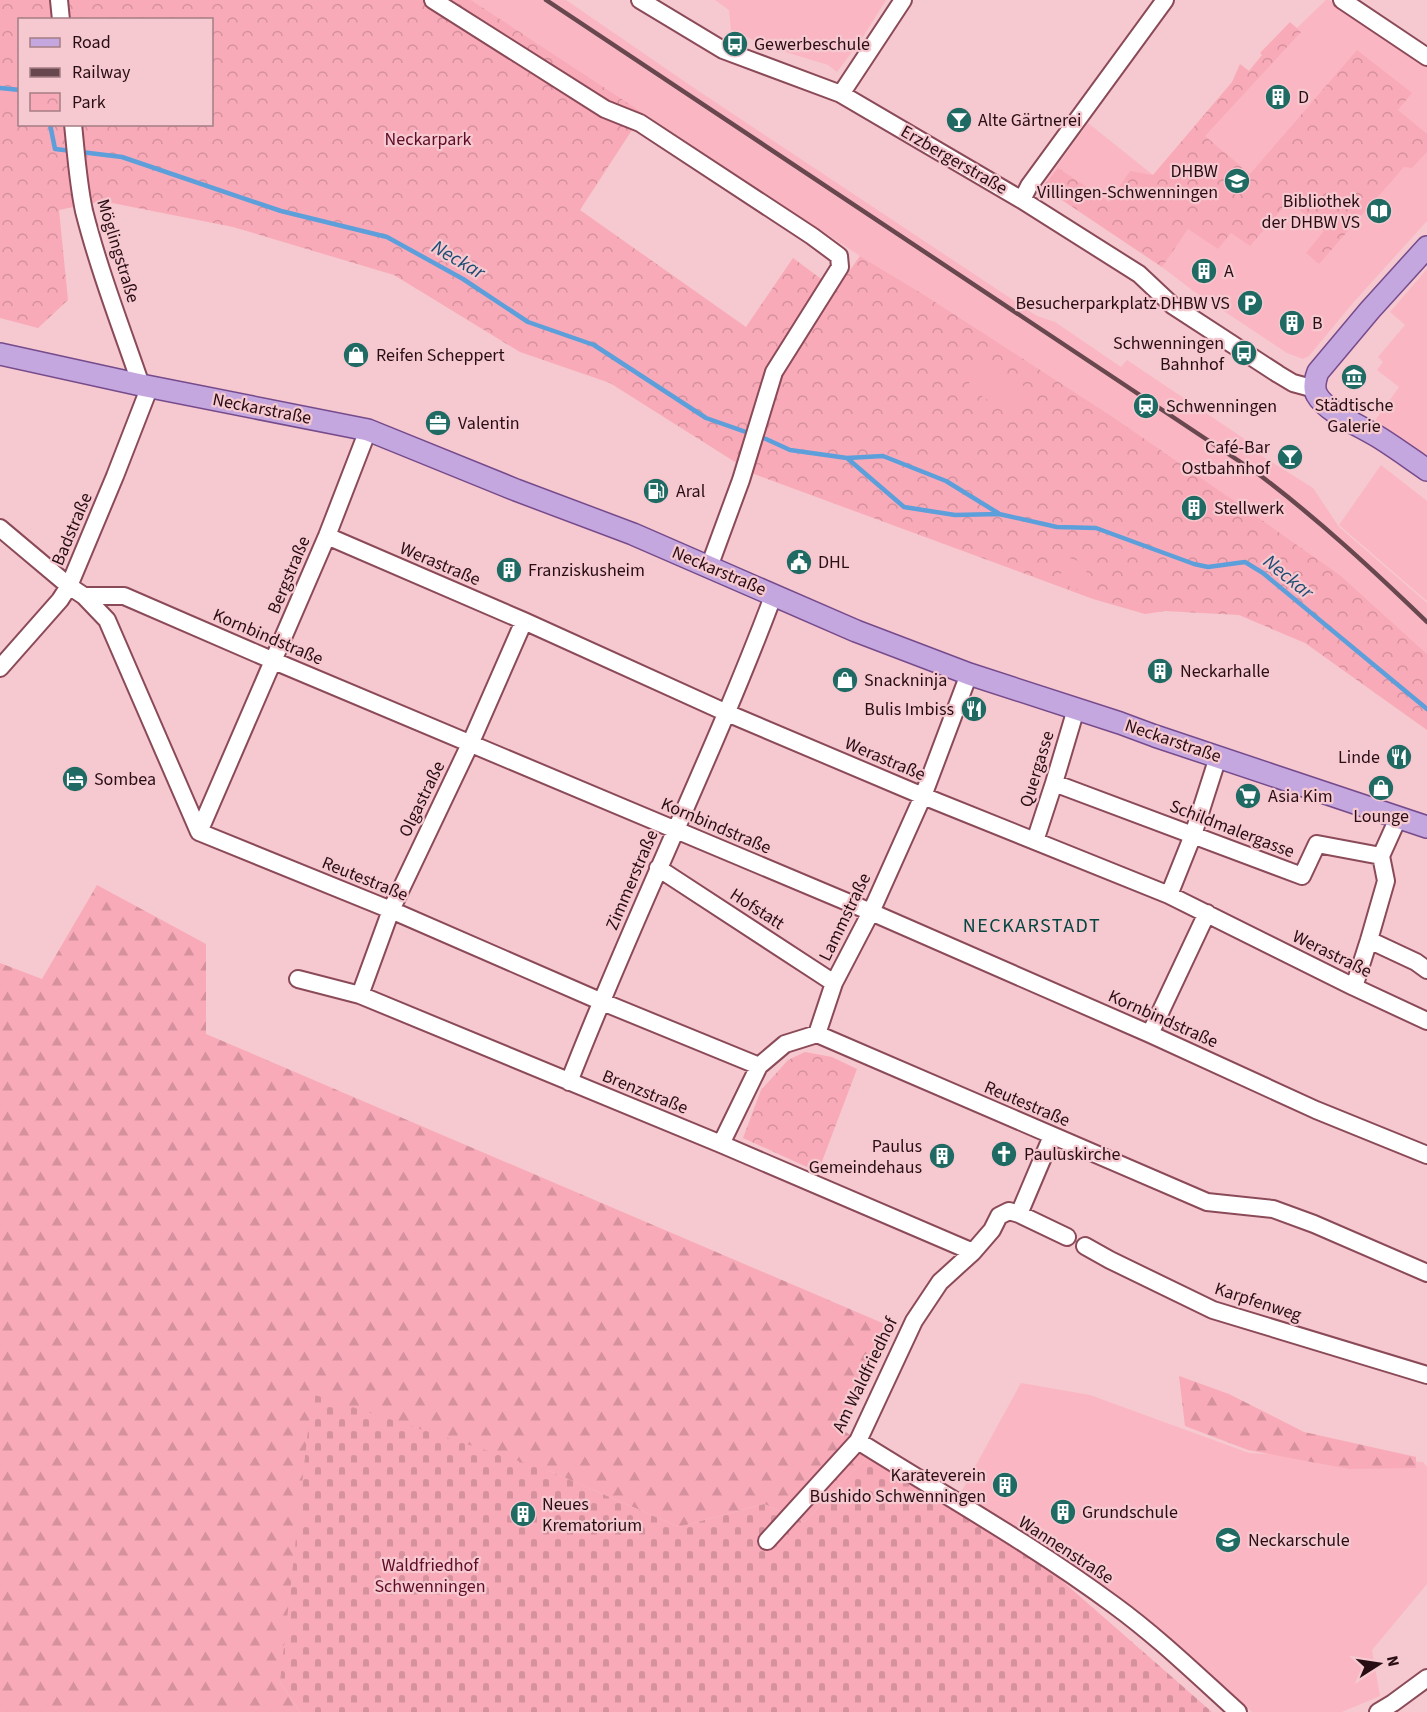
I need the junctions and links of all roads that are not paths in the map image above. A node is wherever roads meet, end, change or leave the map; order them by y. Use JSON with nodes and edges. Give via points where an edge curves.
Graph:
{"nodes":[{"id":1,"x":59,"y":0,"type":"edge"},
{"id":2,"x":433,"y":0,"type":"edge"},
{"id":3,"x":640,"y":0,"type":"edge"},
{"id":4,"x":903,"y":0,"type":"edge"},
{"id":5,"x":1165,"y":0,"type":"edge"},
{"id":6,"x":1342,"y":0,"type":"edge"},
{"id":7,"x":61,"y":18,"type":"edge"},
{"id":8,"x":1427,"y":57,"type":"edge"},
{"id":9,"x":841,"y":94,"type":"junction"},
{"id":10,"x":73,"y":130,"type":"edge"},
{"id":11,"x":1022,"y":200,"type":"junction"},
{"id":12,"x":1427,"y":247,"type":"edge"},
{"id":13,"x":0,"y":354,"type":"edge"},
{"id":14,"x":146,"y":386,"type":"junction"},
{"id":15,"x":1315,"y":389,"type":"junction"},
{"id":16,"x":368,"y":430,"type":"junction"},
{"id":17,"x":1427,"y":470,"type":"edge"},
{"id":18,"x":0,"y":528,"type":"edge"},
{"id":19,"x":327,"y":536,"type":"junction"},
{"id":20,"x":709,"y":567,"type":"junction"},
{"id":21,"x":69,"y":586,"type":"junction"},
{"id":22,"x":774,"y":594,"type":"junction"},
{"id":23,"x":84,"y":596,"type":"junction"},
{"id":24,"x":524,"y":621,"type":"junction"},
{"id":25,"x":274,"y":661,"type":"junction"},
{"id":26,"x":0,"y":668,"type":"edge"},
{"id":27,"x":969,"y":674,"type":"junction"},
{"id":28,"x":1076,"y":709,"type":"junction"},
{"id":29,"x":728,"y":713,"type":"junction"},
{"id":30,"x":471,"y":742,"type":"junction"},
{"id":31,"x":1218,"y":757,"type":"junction"},
{"id":32,"x":1054,"y":783,"type":"junction"},
{"id":33,"x":923,"y":796,"type":"junction"},
{"id":34,"x":1399,"y":816,"type":"junction"},
{"id":35,"x":1427,"y":827,"type":"edge"},
{"id":36,"x":674,"y":830,"type":"junction"},
{"id":37,"x":199,"y":831,"type":"junction"},
{"id":38,"x":1192,"y":835,"type":"junction"},
{"id":39,"x":1035,"y":841,"type":"junction"},
{"id":40,"x":1381,"y":856,"type":"junction"},
{"id":41,"x":658,"y":868,"type":"junction"},
{"id":42,"x":1169,"y":895,"type":"junction"},
{"id":43,"x":391,"y":910,"type":"junction"},
{"id":44,"x":871,"y":912,"type":"junction"},
{"id":45,"x":1207,"y":913,"type":"junction"},
{"id":46,"x":1369,"y":940,"type":"junction"},
{"id":47,"x":1427,"y":970,"type":"edge"},
{"id":48,"x":298,"y":979,"type":"dead end"},
{"id":49,"x":834,"y":983,"type":"junction"},
{"id":50,"x":1354,"y":987,"type":"junction"},
{"id":51,"x":360,"y":995,"type":"junction"},
{"id":52,"x":600,"y":1001,"type":"junction"},
{"id":53,"x":1427,"y":1021,"type":"edge"},
{"id":54,"x":817,"y":1034,"type":"junction"},
{"id":55,"x":1150,"y":1034,"type":"junction"},
{"id":56,"x":759,"y":1066,"type":"junction"},
{"id":57,"x":569,"y":1082,"type":"junction"},
{"id":58,"x":1052,"y":1136,"type":"junction"},
{"id":59,"x":721,"y":1144,"type":"junction"},
{"id":60,"x":1427,"y":1155,"type":"edge"},
{"id":61,"x":1018,"y":1214,"type":"junction"},
{"id":62,"x":1067,"y":1237,"type":"dead end"},
{"id":63,"x":1084,"y":1246,"type":"dead end"},
{"id":64,"x":973,"y":1252,"type":"junction"},
{"id":65,"x":1427,"y":1273,"type":"edge"},
{"id":66,"x":1427,"y":1375,"type":"edge"},
{"id":67,"x":858,"y":1441,"type":"junction"},
{"id":68,"x":766,"y":1541,"type":"dead end"},
{"id":69,"x":1427,"y":1678,"type":"edge"},
{"id":70,"x":1238,"y":1712,"type":"edge"},
{"id":71,"x":1378,"y":1712,"type":"edge"}],
"edges":[{"from":1,"to":7,"type":"street"},
{"from":2,"to":20,"type":"street","via":[[605,108],[640,123],[839,256],[840,267],[774,372]]},
{"from":3,"to":9,"type":"street","name":"Erzbergerstraße","via":[[723,50]]},
{"from":4,"to":9,"type":"street"},
{"from":5,"to":11,"type":"street"},
{"from":6,"to":8,"type":"street"},
{"from":9,"to":11,"type":"street","name":"Erzbergerstraße"},
{"from":10,"to":14,"type":"street","name":"Möglingstraße","via":[[84,209]]},
{"from":11,"to":15,"type":"street","name":"Erzbergerstraße","via":[[1139,274],[1172,305],[1244,353],[1293,383]]},
{"from":12,"to":15,"type":"main road","via":[[1318,372]]},
{"from":13,"to":14,"type":"main road","name":"Neckarstraße"},
{"from":14,"to":16,"type":"main road","name":"Neckarstraße"},
{"from":14,"to":21,"type":"street","name":"Badstraße","via":[[115,476]]},
{"from":15,"to":17,"type":"main road","name":"Erzbergerstraße","via":[[1325,405]]},
{"from":16,"to":19,"type":"street","name":"Bergstraße"},
{"from":16,"to":20,"type":"main road","name":"Neckarstraße"},
{"from":18,"to":21,"type":"street"},
{"from":19,"to":24,"type":"street","name":"Werastraße"},
{"from":19,"to":25,"type":"street","name":"Bergstraße"},
{"from":20,"to":22,"type":"main road","name":"Neckarstraße"},
{"from":21,"to":23,"type":"street"},
{"from":21,"to":26,"type":"street","name":"Badstraße"},
{"from":22,"to":27,"type":"main road","name":"Neckarstraße","via":[[856,631]]},
{"from":22,"to":29,"type":"street","name":"Zimmerstraße"},
{"from":23,"to":25,"type":"street","name":"Kornbindstraße","via":[[124,596]]},
{"from":23,"to":37,"type":"street","via":[[106,620]]},
{"from":24,"to":29,"type":"street","name":"Werastraße"},
{"from":24,"to":30,"type":"street","name":"Olgastraße"},
{"from":25,"to":30,"type":"street","name":"Kornbindstraße"},
{"from":25,"to":37,"type":"street","name":"Bergstraße"},
{"from":27,"to":28,"type":"main road","name":"Neckarstraße"},
{"from":27,"to":33,"type":"street","name":"Lammstraße"},
{"from":28,"to":31,"type":"main road","name":"Neckarstraße"},
{"from":28,"to":32,"type":"street","name":"Quergasse"},
{"from":29,"to":33,"type":"street","name":"Werastraße"},
{"from":29,"to":36,"type":"street","name":"Zimmerstraße"},
{"from":30,"to":36,"type":"street","name":"Kornbindstraße"},
{"from":30,"to":43,"type":"street","name":"Olgastraße"},
{"from":31,"to":34,"type":"main road","name":"Neckarstraße"},
{"from":31,"to":38,"type":"street"},
{"from":32,"to":38,"type":"street","name":"Schildmalergasse"},
{"from":32,"to":39,"type":"street","name":"Quergasse"},
{"from":33,"to":39,"type":"street","name":"Werastraße"},
{"from":33,"to":44,"type":"street","name":"Lammstraße"},
{"from":34,"to":35,"type":"main road","name":"Neckarstraße"},
{"from":34,"to":40,"type":"street"},
{"from":36,"to":41,"type":"street","name":"Zimmerstraße"},
{"from":36,"to":44,"type":"street","name":"Kornbindstraße"},
{"from":37,"to":43,"type":"street","name":"Reutestraße"},
{"from":38,"to":40,"type":"street","name":"Schildmalergasse","via":[[1302,876],[1317,844]]},
{"from":38,"to":42,"type":"street"},
{"from":39,"to":42,"type":"street","name":"Werastraße"},
{"from":40,"to":46,"type":"street","via":[[1386,881]]},
{"from":41,"to":49,"type":"street","name":"Hofstatt"},
{"from":41,"to":52,"type":"street","name":"Zimmerstraße"},
{"from":42,"to":45,"type":"street","name":"Werastraße"},
{"from":43,"to":51,"type":"street","name":"Olgastraße"},
{"from":43,"to":52,"type":"street","name":"Reutestraße"},
{"from":44,"to":49,"type":"street","name":"Lammstraße"},
{"from":44,"to":55,"type":"street","name":"Kornbindstraße"},
{"from":45,"to":50,"type":"street","name":"Werastraße"},
{"from":45,"to":55,"type":"street"},
{"from":46,"to":47,"type":"street"},
{"from":46,"to":50,"type":"street"},
{"from":48,"to":51,"type":"street","name":"Brenzstraße"},
{"from":49,"to":54,"type":"street","name":"Lammstraße"},
{"from":50,"to":53,"type":"street","name":"Werastraße"},
{"from":51,"to":57,"type":"street","name":"Brenzstraße"},
{"from":52,"to":56,"type":"street","name":"Reutestraße"},
{"from":52,"to":57,"type":"street","name":"Zimmerstraße"},
{"from":54,"to":56,"type":"street","via":[[785,1044]]},
{"from":54,"to":58,"type":"street","name":"Reutestraße"},
{"from":55,"to":60,"type":"street","name":"Kornbindstraße","via":[[1316,1110]]},
{"from":56,"to":59,"type":"street"},
{"from":57,"to":59,"type":"street","name":"Brenzstraße"},
{"from":58,"to":61,"type":"street"},
{"from":58,"to":65,"type":"street","name":"Reutestraße","via":[[1207,1202],[1273,1209]]},
{"from":59,"to":64,"type":"street","name":"Brenzstraße"},
{"from":61,"to":62,"type":"street"},
{"from":61,"to":64,"type":"street","name":"Am Waldfriedhof","via":[[1009,1211],[999,1216]]},
{"from":63,"to":66,"type":"street","name":"Karpfenweg","via":[[1213,1310]]},
{"from":64,"to":67,"type":"street","name":"Am Waldfriedhof","via":[[940,1282],[914,1321]]},
{"from":67,"to":68,"type":"street","name":"Am Waldfriedhof"},
{"from":67,"to":70,"type":"street","name":"Wannenstraße","via":[[1056,1564],[1116,1606]]},
{"from":69,"to":71,"type":"street"}]}
